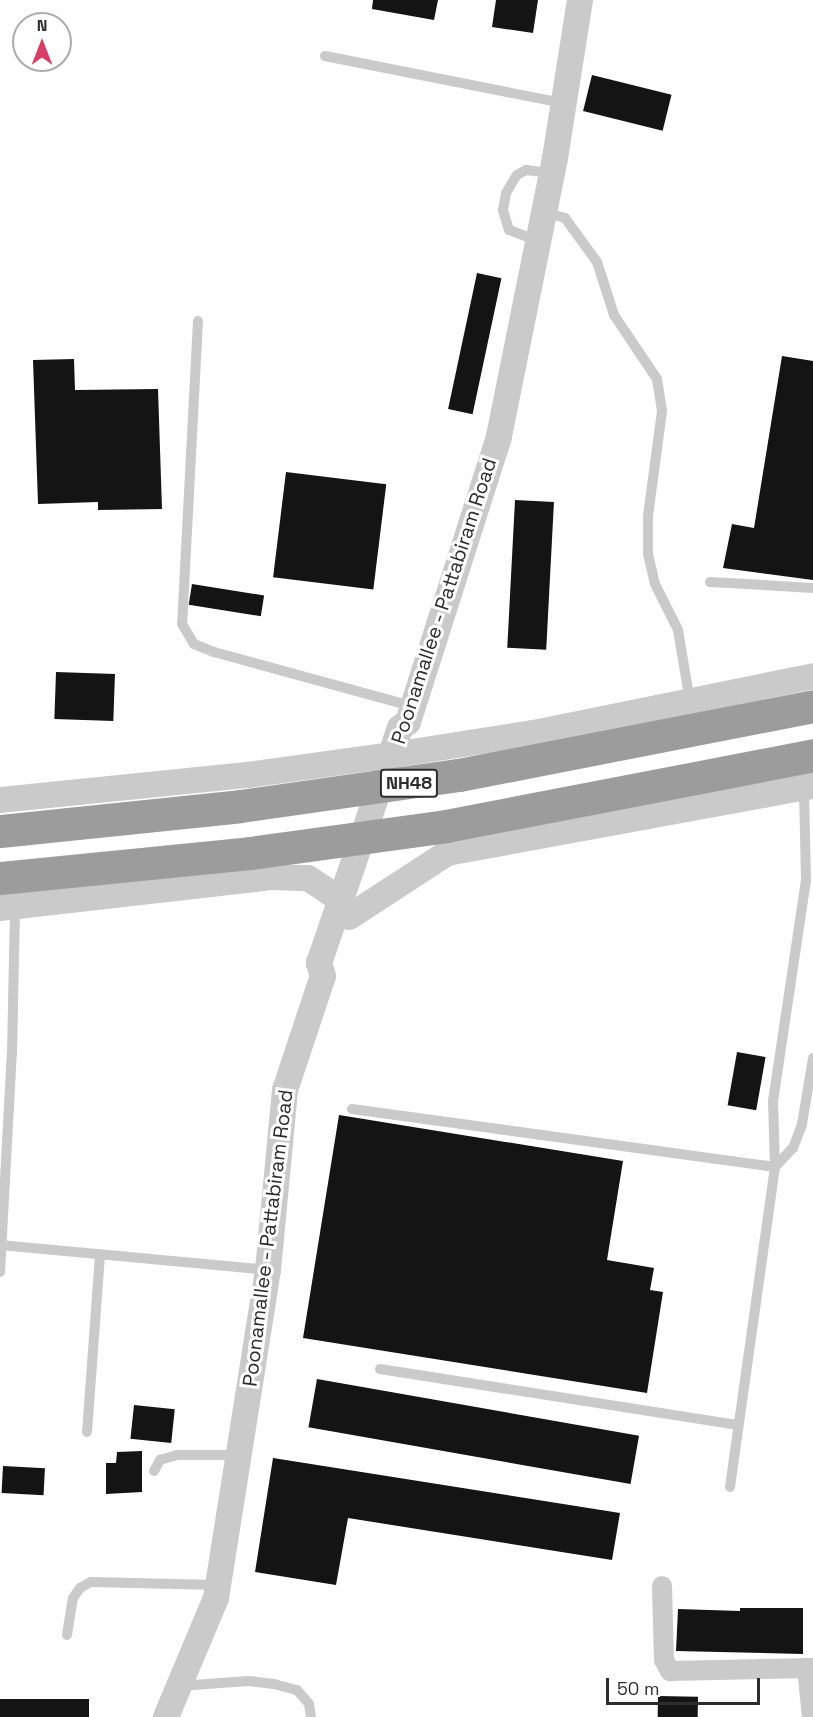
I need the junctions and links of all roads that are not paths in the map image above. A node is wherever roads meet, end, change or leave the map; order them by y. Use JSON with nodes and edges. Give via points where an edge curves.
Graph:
{"nodes":[{"id":1,"x":580,"y":0,"type":"edge"},
{"id":2,"x":325,"y":56,"type":"dead end"},
{"id":3,"x":564,"y":104,"type":"junction"},
{"id":4,"x":552,"y":173,"type":"junction"},
{"id":5,"x":544,"y":212,"type":"junction"},
{"id":6,"x":538,"y":241,"type":"junction"},
{"id":7,"x":198,"y":321,"type":"dead end"},
{"id":8,"x":710,"y":582,"type":"dead end"},
{"id":9,"x":813,"y":588,"type":"edge"},
{"id":10,"x":813,"y":675,"type":"edge"},
{"id":11,"x":690,"y":702,"type":"junction"},
{"id":12,"x":813,"y":706,"type":"edge"},
{"id":13,"x":409,"y":714,"type":"junction"},
{"id":14,"x":813,"y":754,"type":"edge"},
{"id":15,"x":394,"y":770,"type":"junction"},
{"id":16,"x":808,"y":787,"type":"edge"},
{"id":17,"x":0,"y":800,"type":"edge"},
{"id":18,"x":0,"y":831,"type":"edge"},
{"id":19,"x":370,"y":837,"type":"junction"},
{"id":20,"x":281,"y":849,"type":"junction"},
{"id":21,"x":308,"y":878,"type":"junction"},
{"id":22,"x":5,"y":898,"type":"edge"},
{"id":23,"x":345,"y":908,"type":"junction"},
{"id":24,"x":0,"y":1003,"type":"edge"},
{"id":25,"x":13,"y":1004,"type":"junction"},
{"id":26,"x":813,"y":1058,"type":"edge"},
{"id":27,"x":352,"y":1109,"type":"dead end"},
{"id":28,"x":775,"y":1167,"type":"junction"},
{"id":29,"x":0,"y":1245,"type":"edge"},
{"id":30,"x":100,"y":1254,"type":"junction"},
{"id":31,"x":268,"y":1270,"type":"junction"},
{"id":32,"x":0,"y":1272,"type":"edge"},
{"id":33,"x":380,"y":1369,"type":"dead end"},
{"id":34,"x":739,"y":1425,"type":"junction"},
{"id":35,"x":87,"y":1432,"type":"dead end"},
{"id":36,"x":238,"y":1455,"type":"junction"},
{"id":37,"x":154,"y":1471,"type":"dead end"},
{"id":38,"x":730,"y":1487,"type":"dead end"},
{"id":39,"x":218,"y":1585,"type":"junction"},
{"id":40,"x":662,"y":1586,"type":"dead end"},
{"id":41,"x":67,"y":1635,"type":"dead end"},
{"id":42,"x":810,"y":1668,"type":"edge"},
{"id":43,"x":178,"y":1686,"type":"junction"},
{"id":44,"x":166,"y":1717,"type":"edge"},
{"id":45,"x":311,"y":1717,"type":"edge"},
{"id":46,"x":812,"y":1717,"type":"edge"}],
"edges":[{"from":1,"to":3,"type":"street","name":"Poonamallee - Pattabiram Road"},
{"from":2,"to":3,"type":"lane"},
{"from":3,"to":4,"type":"street","name":"Poonamallee - Pattabiram Road"},
{"from":4,"to":5,"type":"street","name":"Poonamallee - Pattabiram Road"},
{"from":4,"to":6,"type":"lane","via":[[526,170],[517,175],[506,193],[504,210],[509,230]]},
{"from":5,"to":6,"type":"street","name":"Poonamallee - Pattabiram Road"},
{"from":5,"to":11,"type":"lane","via":[[565,218],[597,262],[614,315],[657,379],[662,411],[648,516],[648,554],[655,584],[678,630]]},
{"from":6,"to":13,"type":"street","name":"Poonamallee - Pattabiram Road","via":[[499,436]]},
{"from":7,"to":13,"type":"lane","via":[[182,624],[194,644]]},
{"from":8,"to":9,"type":"lane"},
{"from":10,"to":11,"type":"street"},
{"from":11,"to":15,"type":"street"},
{"from":12,"to":15,"type":"highway","number":"NH48","via":[[584,753]]},
{"from":13,"to":15,"type":"street","name":"Poonamallee - Pattabiram Road","via":[[411,732]]},
{"from":14,"to":19,"type":"highway","number":"NH48","via":[[588,801]]},
{"from":15,"to":17,"type":"street","via":[[248,775]]},
{"from":15,"to":18,"type":"highway","number":"NH48","via":[[240,806]]},
{"from":15,"to":19,"type":"street","name":"Poonamallee - Pattabiram Road"},
{"from":16,"to":23,"type":"street","via":[[447,853]]},
{"from":16,"to":28,"type":"lane","via":[[806,879],[773,1101]]},
{"from":19,"to":20,"type":"highway","number":"NH48"},
{"from":19,"to":23,"type":"street","name":"Poonamallee - Pattabiram Road"},
{"from":20,"to":21,"type":"street"},
{"from":20,"to":22,"type":"highway","number":"NH48"},
{"from":21,"to":22,"type":"street","via":[[271,877]]},
{"from":21,"to":23,"type":"street"},
{"from":22,"to":25,"type":"lane"},
{"from":23,"to":31,"type":"street","name":"Poonamallee - Pattabiram Road","via":[[333,966],[323,976],[285,1090]]},
{"from":24,"to":25,"type":"lane"},
{"from":25,"to":29,"type":"lane"},
{"from":26,"to":28,"type":"lane","via":[[802,1124],[793,1148]]},
{"from":27,"to":28,"type":"lane"},
{"from":28,"to":34,"type":"lane"},
{"from":29,"to":30,"type":"lane"},
{"from":29,"to":32,"type":"lane"},
{"from":30,"to":31,"type":"lane"},
{"from":30,"to":35,"type":"lane"},
{"from":31,"to":36,"type":"street","name":"Poonamallee - Pattabiram Road"},
{"from":33,"to":34,"type":"lane"},
{"from":34,"to":38,"type":"lane"},
{"from":36,"to":37,"type":"lane","via":[[177,1455],[160,1460]]},
{"from":36,"to":39,"type":"street","name":"Poonamallee - Pattabiram Road"},
{"from":39,"to":41,"type":"lane","via":[[91,1582],[73,1598]]},
{"from":39,"to":43,"type":"street","name":"Poonamallee - Pattabiram Road"},
{"from":40,"to":42,"type":"street","via":[[664,1660],[670,1671]]},
{"from":42,"to":46,"type":"street"},
{"from":43,"to":44,"type":"street","name":"Poonamallee - Pattabiram Road"},
{"from":43,"to":45,"type":"lane","via":[[249,1681],[274,1684],[297,1690],[309,1704]]}]}
